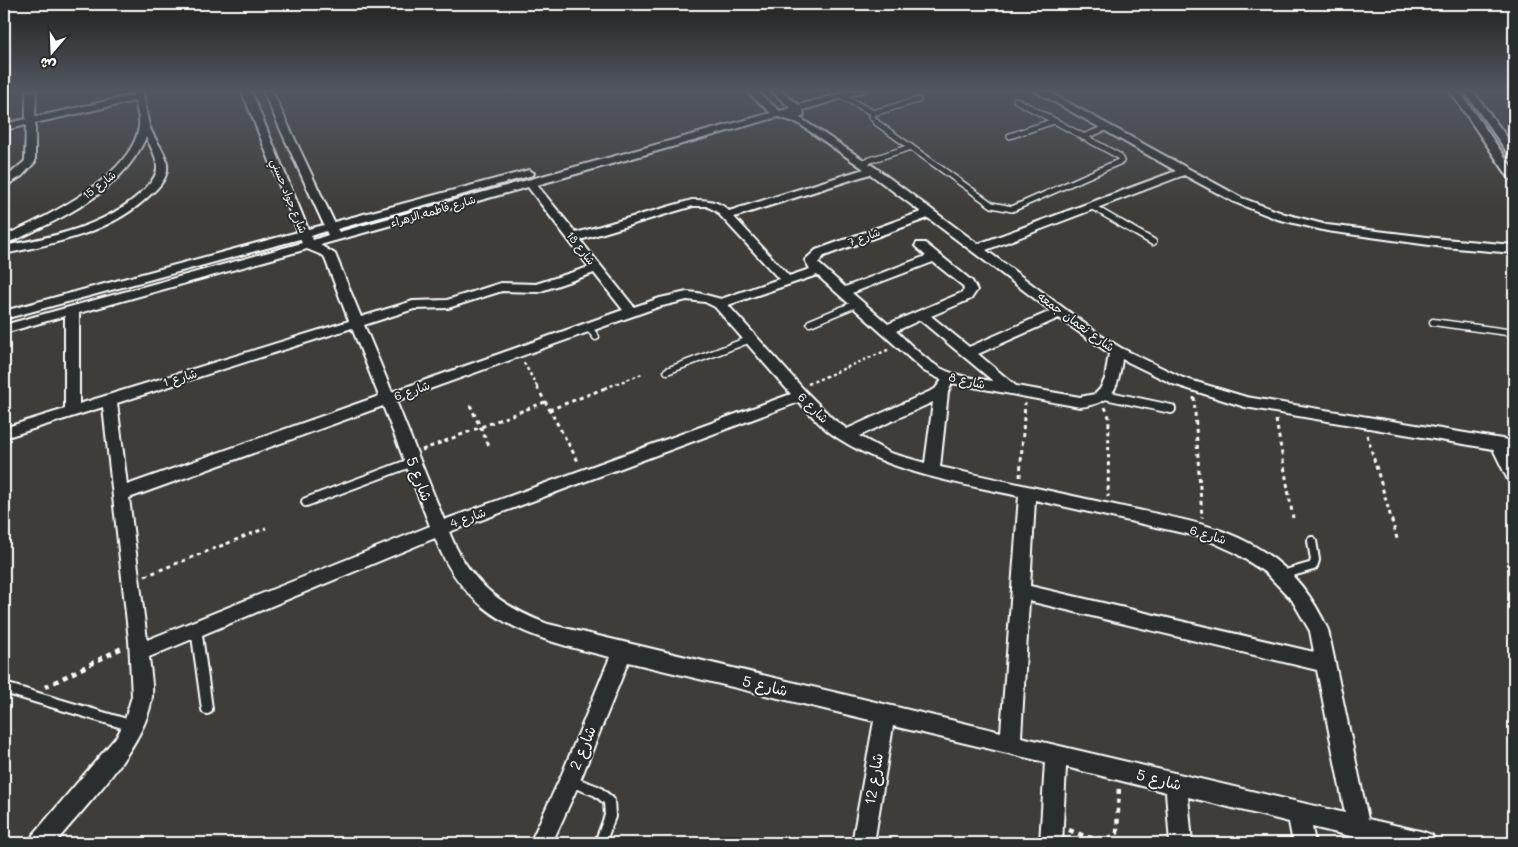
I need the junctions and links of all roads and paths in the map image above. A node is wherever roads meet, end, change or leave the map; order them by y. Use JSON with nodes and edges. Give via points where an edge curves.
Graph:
{"nodes":[{"id":1,"x":30,"y":131,"type":"edge"},
{"id":2,"x":143,"y":131,"type":"edge"},
{"id":3,"x":147,"y":131,"type":"edge"},
{"id":4,"x":262,"y":131,"type":"edge"},
{"id":5,"x":285,"y":131,"type":"edge"},
{"id":6,"x":700,"y":131,"type":"edge"},
{"id":7,"x":709,"y":131,"type":"edge"},
{"id":8,"x":821,"y":131,"type":"edge"},
{"id":9,"x":888,"y":131,"type":"edge"},
{"id":10,"x":1026,"y":131,"type":"edge"},
{"id":11,"x":1071,"y":131,"type":"edge"},
{"id":12,"x":1100,"y":131,"type":"edge"},
{"id":13,"x":1111,"y":131,"type":"edge"},
{"id":14,"x":1481,"y":131,"type":"edge"},
{"id":15,"x":1497,"y":131,"type":"edge"},
{"id":16,"x":1010,"y":136,"type":"dead end"},
{"id":17,"x":1083,"y":137,"type":"junction"},
{"id":18,"x":911,"y":147,"type":"junction"},
{"id":19,"x":1514,"y":154,"type":"edge"},
{"id":20,"x":1502,"y":160,"type":"junction"},
{"id":21,"x":1514,"y":161,"type":"edge"},
{"id":22,"x":867,"y":167,"type":"junction"},
{"id":23,"x":1185,"y":171,"type":"junction"},
{"id":24,"x":1514,"y":177,"type":"edge"},
{"id":25,"x":530,"y":183,"type":"junction"},
{"id":26,"x":4,"y":184,"type":"edge"},
{"id":27,"x":1091,"y":206,"type":"junction"},
{"id":28,"x":930,"y":213,"type":"junction"},
{"id":29,"x":726,"y":216,"type":"junction"},
{"id":30,"x":331,"y":226,"type":"junction"},
{"id":31,"x":304,"y":233,"type":"junction"},
{"id":32,"x":573,"y":238,"type":"junction"},
{"id":33,"x":4,"y":240,"type":"edge"},
{"id":34,"x":1153,"y":242,"type":"dead end"},
{"id":35,"x":309,"y":245,"type":"junction"},
{"id":36,"x":332,"y":246,"type":"junction"},
{"id":37,"x":921,"y":246,"type":"dead end"},
{"id":38,"x":977,"y":249,"type":"junction"},
{"id":39,"x":1514,"y":249,"type":"edge"},
{"id":40,"x":4,"y":250,"type":"edge"},
{"id":41,"x":934,"y":257,"type":"junction"},
{"id":42,"x":597,"y":268,"type":"junction"},
{"id":43,"x":818,"y":270,"type":"junction"},
{"id":44,"x":787,"y":281,"type":"junction"},
{"id":45,"x":843,"y":292,"type":"junction"},
{"id":46,"x":720,"y":304,"type":"junction"},
{"id":47,"x":856,"y":304,"type":"junction"},
{"id":48,"x":72,"y":310,"type":"junction"},
{"id":49,"x":632,"y":312,"type":"junction"},
{"id":50,"x":1061,"y":312,"type":"junction"},
{"id":51,"x":4,"y":315,"type":"edge"},
{"id":52,"x":922,"y":315,"type":"junction"},
{"id":53,"x":1434,"y":322,"type":"dead end"},
{"id":54,"x":810,"y":323,"type":"dead end"},
{"id":55,"x":356,"y":324,"type":"junction"},
{"id":56,"x":4,"y":329,"type":"edge"},
{"id":57,"x":886,"y":330,"type":"junction"},
{"id":58,"x":1514,"y":333,"type":"edge"},
{"id":59,"x":751,"y":339,"type":"junction"},
{"id":60,"x":902,"y":344,"type":"junction"},
{"id":61,"x":1116,"y":351,"type":"junction"},
{"id":62,"x":519,"y":353,"type":"junction"},
{"id":63,"x":968,"y":353,"type":"junction"},
{"id":64,"x":667,"y":371,"type":"dead end"},
{"id":65,"x":642,"y":374,"type":"dead end"},
{"id":66,"x":947,"y":377,"type":"junction"},
{"id":67,"x":1193,"y":386,"type":"junction"},
{"id":68,"x":1019,"y":391,"type":"junction"},
{"id":69,"x":941,"y":392,"type":"junction"},
{"id":70,"x":798,"y":393,"type":"junction"},
{"id":71,"x":1102,"y":397,"type":"junction"},
{"id":72,"x":110,"y":400,"type":"junction"},
{"id":73,"x":388,"y":400,"type":"junction"},
{"id":74,"x":545,"y":402,"type":"junction"},
{"id":75,"x":470,"y":405,"type":"dead end"},
{"id":76,"x":1274,"y":407,"type":"junction"},
{"id":77,"x":1171,"y":409,"type":"dead end"},
{"id":78,"x":549,"y":410,"type":"junction"},
{"id":79,"x":72,"y":412,"type":"junction"},
{"id":80,"x":1364,"y":422,"type":"junction"},
{"id":81,"x":481,"y":428,"type":"junction"},
{"id":82,"x":4,"y":433,"type":"edge"},
{"id":83,"x":845,"y":436,"type":"junction"},
{"id":84,"x":1507,"y":446,"type":"edge"},
{"id":85,"x":490,"y":448,"type":"dead end"},
{"id":86,"x":412,"y":459,"type":"junction"},
{"id":87,"x":932,"y":471,"type":"junction"},
{"id":88,"x":585,"y":474,"type":"junction"},
{"id":89,"x":1514,"y":476,"type":"edge"},
{"id":90,"x":1023,"y":491,"type":"junction"},
{"id":91,"x":120,"y":494,"type":"junction"},
{"id":92,"x":306,"y":502,"type":"dead end"},
{"id":93,"x":1108,"y":510,"type":"junction"},
{"id":94,"x":1294,"y":518,"type":"dead end"},
{"id":95,"x":266,"y":528,"type":"dead end"},
{"id":96,"x":439,"y":529,"type":"junction"},
{"id":97,"x":1203,"y":531,"type":"junction"},
{"id":98,"x":1312,"y":541,"type":"dead end"},
{"id":99,"x":1398,"y":542,"type":"dead end"},
{"id":100,"x":1282,"y":575,"type":"junction"},
{"id":101,"x":131,"y":582,"type":"junction"},
{"id":102,"x":1020,"y":591,"type":"junction"},
{"id":103,"x":196,"y":628,"type":"junction"},
{"id":104,"x":139,"y":646,"type":"junction"},
{"id":105,"x":622,"y":652,"type":"junction"},
{"id":106,"x":1325,"y":663,"type":"junction"},
{"id":107,"x":4,"y":688,"type":"edge"},
{"id":108,"x":29,"y":696,"type":"junction"},
{"id":109,"x":207,"y":709,"type":"dead end"},
{"id":110,"x":884,"y":714,"type":"junction"},
{"id":111,"x":133,"y":726,"type":"junction"},
{"id":112,"x":1010,"y":745,"type":"junction"},
{"id":113,"x":1056,"y":755,"type":"junction"},
{"id":114,"x":1119,"y":771,"type":"junction"},
{"id":115,"x":570,"y":781,"type":"junction"},
{"id":116,"x":1176,"y":784,"type":"junction"},
{"id":117,"x":1299,"y":814,"type":"junction"},
{"id":118,"x":1359,"y":828,"type":"junction"},
{"id":119,"x":1052,"y":834,"type":"edge"},
{"id":120,"x":41,"y":843,"type":"edge"},
{"id":121,"x":541,"y":843,"type":"edge"},
{"id":122,"x":600,"y":843,"type":"edge"},
{"id":123,"x":863,"y":843,"type":"edge"},
{"id":124,"x":1181,"y":843,"type":"edge"},
{"id":125,"x":1304,"y":843,"type":"edge"},
{"id":126,"x":1424,"y":843,"type":"edge"}],
"edges":[{"from":1,"to":26,"type":"street","via":[[30,162]]},
{"from":2,"to":33,"type":"street","name":"شارع 15","via":[[135,150],[110,177],[70,207]]},
{"from":3,"to":40,"type":"street","via":[[161,161],[162,171],[145,196],[105,221],[78,232]]},
{"from":4,"to":31,"type":"street","name":"شارع جواد حسني"},
{"from":5,"to":30,"type":"street","name":"شارع جواد حسني"},
{"from":6,"to":30,"type":"street","name":"شارع فاطمه الزهراء"},
{"from":7,"to":25,"type":"street","name":"شارع فاطمه الزهراء"},
{"from":8,"to":22,"type":"street","name":"شارع نعمان جمعه"},
{"from":9,"to":18,"type":"lane"},
{"from":10,"to":16,"type":"lane"},
{"from":11,"to":17,"type":"lane"},
{"from":12,"to":17,"type":"lane"},
{"from":13,"to":23,"type":"street"},
{"from":14,"to":20,"type":"street"},
{"from":15,"to":19,"type":"street"},
{"from":17,"to":18,"type":"lane","via":[[1119,156],[1121,161],[1012,209],[992,205]]},
{"from":18,"to":22,"type":"lane"},
{"from":20,"to":21,"type":"street"},
{"from":20,"to":24,"type":"street"},
{"from":22,"to":28,"type":"street","name":"شارع نعمان جمعه"},
{"from":22,"to":29,"type":"street"},
{"from":23,"to":27,"type":"street"},
{"from":23,"to":39,"type":"street","via":[[1258,209],[1304,223],[1444,243]]},
{"from":25,"to":32,"type":"street","name":"شارع 18"},
{"from":25,"to":36,"type":"street","name":"شارع فاطمه الزهراء"},
{"from":27,"to":34,"type":"lane"},
{"from":27,"to":38,"type":"street"},
{"from":28,"to":38,"type":"street","name":"شارع نعمان جمعه"},
{"from":28,"to":43,"type":"street","name":"شارع 7","via":[[820,253],[812,260]]},
{"from":29,"to":32,"type":"street","via":[[715,205],[692,203]]},
{"from":29,"to":44,"type":"street"},
{"from":30,"to":31,"type":"street","name":"شارع فاطمه الزهراء"},
{"from":30,"to":36,"type":"street","name":"شارع جواد حسني"},
{"from":31,"to":35,"type":"street","name":"شارع جواد حسني"},
{"from":31,"to":51,"type":"street","name":"شارع فاطمه الزهراء"},
{"from":32,"to":42,"type":"street","name":"شارع 18"},
{"from":35,"to":36,"type":"street"},
{"from":35,"to":36,"type":"street","name":"شارع فاطمه الزهراء"},
{"from":35,"to":48,"type":"street","name":"شارع فاطمه الزهراء"},
{"from":36,"to":55,"type":"street","name":"شارع 5"},
{"from":37,"to":41,"type":"street"},
{"from":38,"to":50,"type":"street","name":"شارع نعمان جمعه"},
{"from":41,"to":45,"type":"street"},
{"from":41,"to":52,"type":"street","via":[[968,284],[970,290],[966,296]]},
{"from":42,"to":49,"type":"street","name":"شارع 18"},
{"from":42,"to":55,"type":"street","name":"شارع 1","via":[[538,288],[501,287],[448,304],[413,306]]},
{"from":43,"to":44,"type":"street"},
{"from":43,"to":45,"type":"street","name":"شارع 8"},
{"from":44,"to":46,"type":"street"},
{"from":45,"to":47,"type":"street","name":"شارع 8"},
{"from":46,"to":49,"type":"street","name":"شارع 6","via":[[711,299],[688,296]]},
{"from":46,"to":59,"type":"street","name":"شارع 6"},
{"from":47,"to":54,"type":"lane"},
{"from":47,"to":57,"type":"street","name":"شارع 8"},
{"from":48,"to":56,"type":"street","name":"شارع فاطمه الزهراء"},
{"from":48,"to":79,"type":"street"},
{"from":49,"to":62,"type":"street","name":"شارع 6","via":[[592,332]]},
{"from":50,"to":61,"type":"street","name":"شارع نعمان جمعه"},
{"from":50,"to":63,"type":"street"},
{"from":52,"to":57,"type":"street"},
{"from":52,"to":63,"type":"street"},
{"from":53,"to":58,"type":"lane"},
{"from":55,"to":72,"type":"street","name":"شارع 1"},
{"from":55,"to":73,"type":"street","name":"شارع 5"},
{"from":57,"to":60,"type":"street","name":"شارع 8"},
{"from":59,"to":64,"type":"lane"},
{"from":59,"to":70,"type":"street","name":"شارع 6"},
{"from":60,"to":66,"type":"street","name":"شارع 8","via":[[929,368]]},
{"from":60,"to":70,"type":"path"},
{"from":61,"to":67,"type":"street","name":"شارع نعمان جمعه","via":[[1147,368]]},
{"from":61,"to":71,"type":"street","via":[[1109,390]]},
{"from":62,"to":73,"type":"street","name":"شارع 6"},
{"from":62,"to":74,"type":"path"},
{"from":63,"to":68,"type":"street"},
{"from":65,"to":78,"type":"path"},
{"from":66,"to":68,"type":"street","name":"شارع 8"},
{"from":66,"to":69,"type":"street"},
{"from":67,"to":76,"type":"street","name":"شارع نعمان جمعه"},
{"from":67,"to":97,"type":"path"},
{"from":68,"to":71,"type":"street","name":"شارع 8","via":[[1080,402]]},
{"from":68,"to":90,"type":"path"},
{"from":69,"to":83,"type":"street"},
{"from":69,"to":87,"type":"street"},
{"from":70,"to":83,"type":"street","name":"شارع 6"},
{"from":70,"to":88,"type":"street","name":"شارع 4"},
{"from":71,"to":77,"type":"lane"},
{"from":71,"to":93,"type":"path","via":[[1109,417]]},
{"from":72,"to":79,"type":"street","name":"شارع 1"},
{"from":72,"to":91,"type":"street"},
{"from":73,"to":86,"type":"street","name":"شارع 5"},
{"from":73,"to":91,"type":"street","name":"شارع 6"},
{"from":74,"to":78,"type":"path"},
{"from":74,"to":81,"type":"path"},
{"from":75,"to":81,"type":"path"},
{"from":76,"to":80,"type":"street","name":"شارع نعمان جمعه"},
{"from":76,"to":94,"type":"path"},
{"from":78,"to":88,"type":"path"},
{"from":79,"to":82,"type":"street","name":"شارع 1"},
{"from":80,"to":84,"type":"street","name":"شارع نعمان جمعه"},
{"from":80,"to":99,"type":"path"},
{"from":81,"to":85,"type":"path"},
{"from":81,"to":86,"type":"path"},
{"from":83,"to":87,"type":"street","name":"شارع 6","via":[[885,457]]},
{"from":84,"to":89,"type":"street"},
{"from":86,"to":92,"type":"lane"},
{"from":86,"to":96,"type":"street","name":"شارع 5"},
{"from":87,"to":90,"type":"street","name":"شارع 6"},
{"from":88,"to":96,"type":"street","name":"شارع 4"},
{"from":90,"to":93,"type":"street","name":"شارع 6"},
{"from":90,"to":102,"type":"street"},
{"from":91,"to":101,"type":"street"},
{"from":93,"to":97,"type":"street","name":"شارع 6"},
{"from":95,"to":101,"type":"path"},
{"from":96,"to":103,"type":"street","name":"شارع 4"},
{"from":96,"to":105,"type":"street","name":"شارع 5","via":[[452,560],[484,600],[535,629]]},
{"from":97,"to":100,"type":"street","name":"شارع 6","via":[[1242,547]]},
{"from":98,"to":100,"type":"lane","via":[[1313,566]]},
{"from":100,"to":106,"type":"street","name":"شارع 6","via":[[1310,611],[1319,630]]},
{"from":101,"to":104,"type":"street"},
{"from":102,"to":106,"type":"street"},
{"from":102,"to":112,"type":"street"},
{"from":103,"to":104,"type":"street","name":"شارع 4"},
{"from":103,"to":109,"type":"lane"},
{"from":104,"to":108,"type":"path"},
{"from":104,"to":111,"type":"street","via":[[142,696]]},
{"from":105,"to":110,"type":"street","name":"شارع 5"},
{"from":105,"to":115,"type":"street","name":"شارع 2"},
{"from":106,"to":118,"type":"street","name":"شارع 6"},
{"from":107,"to":108,"type":"lane"},
{"from":108,"to":111,"type":"lane"},
{"from":110,"to":112,"type":"street","name":"شارع 5"},
{"from":110,"to":123,"type":"street","name":"شارع 12"},
{"from":111,"to":120,"type":"street","via":[[112,759]]},
{"from":112,"to":113,"type":"street","name":"شارع 5"},
{"from":113,"to":114,"type":"street","name":"شارع 5"},
{"from":113,"to":119,"type":"street"},
{"from":114,"to":116,"type":"street","name":"شارع 5"},
{"from":114,"to":119,"type":"path","via":[[1117,833],[1112,838]]},
{"from":115,"to":121,"type":"street","name":"شارع 2"},
{"from":115,"to":122,"type":"lane","via":[[599,791],[611,801],[610,819]]},
{"from":116,"to":117,"type":"street","name":"شارع 5"},
{"from":116,"to":124,"type":"street"},
{"from":117,"to":118,"type":"street","name":"شارع 5"},
{"from":117,"to":125,"type":"street"},
{"from":118,"to":126,"type":"street","name":"شارع 5"}]}
